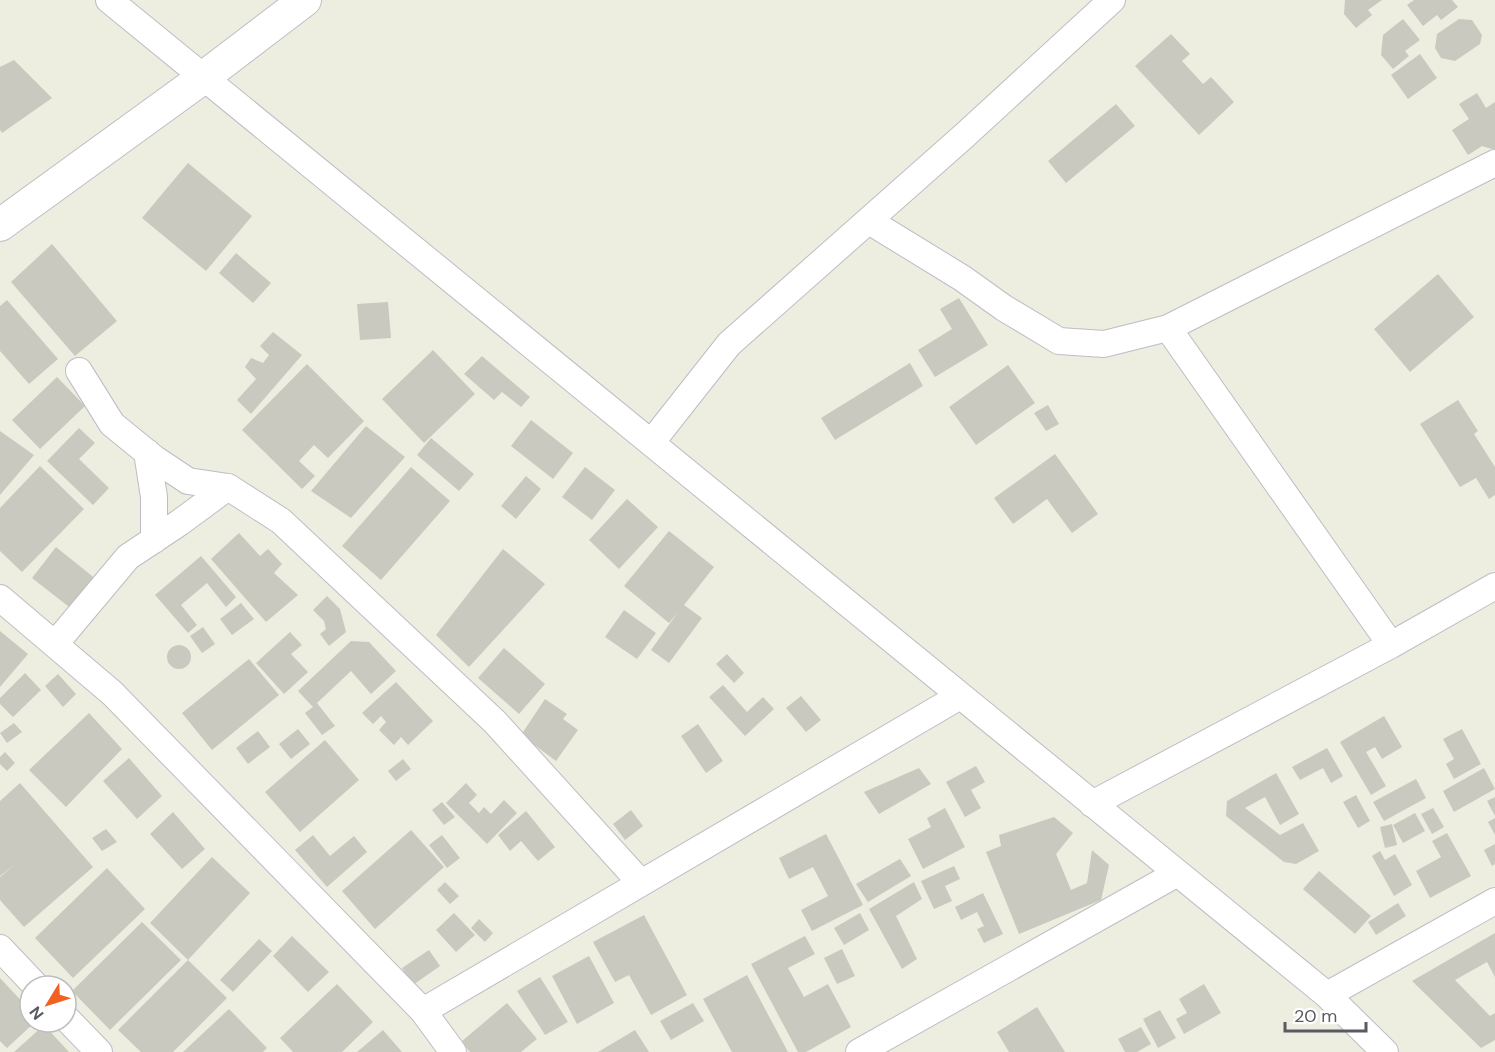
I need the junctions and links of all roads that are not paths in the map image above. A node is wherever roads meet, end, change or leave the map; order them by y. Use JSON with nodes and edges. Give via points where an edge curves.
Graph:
{"nodes":[{"id":1,"x":109,"y":0,"type":"edge"},
{"id":2,"x":305,"y":0,"type":"edge"},
{"id":3,"x":1112,"y":0,"type":"edge"},
{"id":4,"x":204,"y":77,"type":"junction"},
{"id":5,"x":1495,"y":163,"type":"edge"},
{"id":6,"x":869,"y":221,"type":"junction"},
{"id":7,"x":0,"y":225,"type":"edge"},
{"id":8,"x":1168,"y":328,"type":"junction"},
{"id":9,"x":79,"y":371,"type":"dead end"},
{"id":10,"x":651,"y":443,"type":"junction"},
{"id":11,"x":147,"y":452,"type":"junction"},
{"id":12,"x":228,"y":487,"type":"junction"},
{"id":13,"x":154,"y":540,"type":"junction"},
{"id":14,"x":1495,"y":586,"type":"edge"},
{"id":15,"x":0,"y":598,"type":"edge"},
{"id":16,"x":55,"y":644,"type":"junction"},
{"id":17,"x":1391,"y":645,"type":"junction"},
{"id":18,"x":960,"y":696,"type":"junction"},
{"id":19,"x":1092,"y":804,"type":"junction"},
{"id":20,"x":1176,"y":874,"type":"junction"},
{"id":21,"x":641,"y":883,"type":"junction"},
{"id":22,"x":1495,"y":901,"type":"edge"},
{"id":23,"x":0,"y":948,"type":"edge"},
{"id":24,"x":25,"y":974,"type":"edge"},
{"id":25,"x":1327,"y":995,"type":"junction"},
{"id":26,"x":423,"y":1011,"type":"junction"},
{"id":27,"x":78,"y":1030,"type":"edge"},
{"id":28,"x":99,"y":1052,"type":"edge"},
{"id":29,"x":453,"y":1052,"type":"edge"},
{"id":30,"x":860,"y":1052,"type":"edge"},
{"id":31,"x":1385,"y":1052,"type":"edge"}],
"edges":[{"from":1,"to":4,"type":"street"},
{"from":2,"to":4,"type":"street"},
{"from":3,"to":6,"type":"street"},
{"from":4,"to":7,"type":"street"},
{"from":4,"to":10,"type":"street"},
{"from":5,"to":8,"type":"street"},
{"from":6,"to":8,"type":"street","via":[[1059,341],[1104,344]]},
{"from":6,"to":10,"type":"street","via":[[729,344]]},
{"from":8,"to":17,"type":"street"},
{"from":9,"to":11,"type":"street","via":[[112,424]]},
{"from":10,"to":18,"type":"street"},
{"from":11,"to":12,"type":"street","via":[[188,481]]},
{"from":11,"to":13,"type":"street","via":[[154,497]]},
{"from":12,"to":13,"type":"street"},
{"from":12,"to":21,"type":"street","via":[[281,520],[495,722]]},
{"from":13,"to":16,"type":"street","via":[[128,557]]},
{"from":14,"to":17,"type":"street"},
{"from":15,"to":16,"type":"street"},
{"from":16,"to":26,"type":"street","via":[[112,693]]},
{"from":17,"to":19,"type":"street"},
{"from":18,"to":19,"type":"street"},
{"from":18,"to":21,"type":"street"},
{"from":19,"to":20,"type":"street"},
{"from":20,"to":25,"type":"street"},
{"from":20,"to":30,"type":"street"},
{"from":21,"to":26,"type":"street"},
{"from":22,"to":25,"type":"street"},
{"from":23,"to":24,"type":"street"},
{"from":25,"to":31,"type":"street"},
{"from":26,"to":29,"type":"street"},
{"from":27,"to":28,"type":"street"}]}
